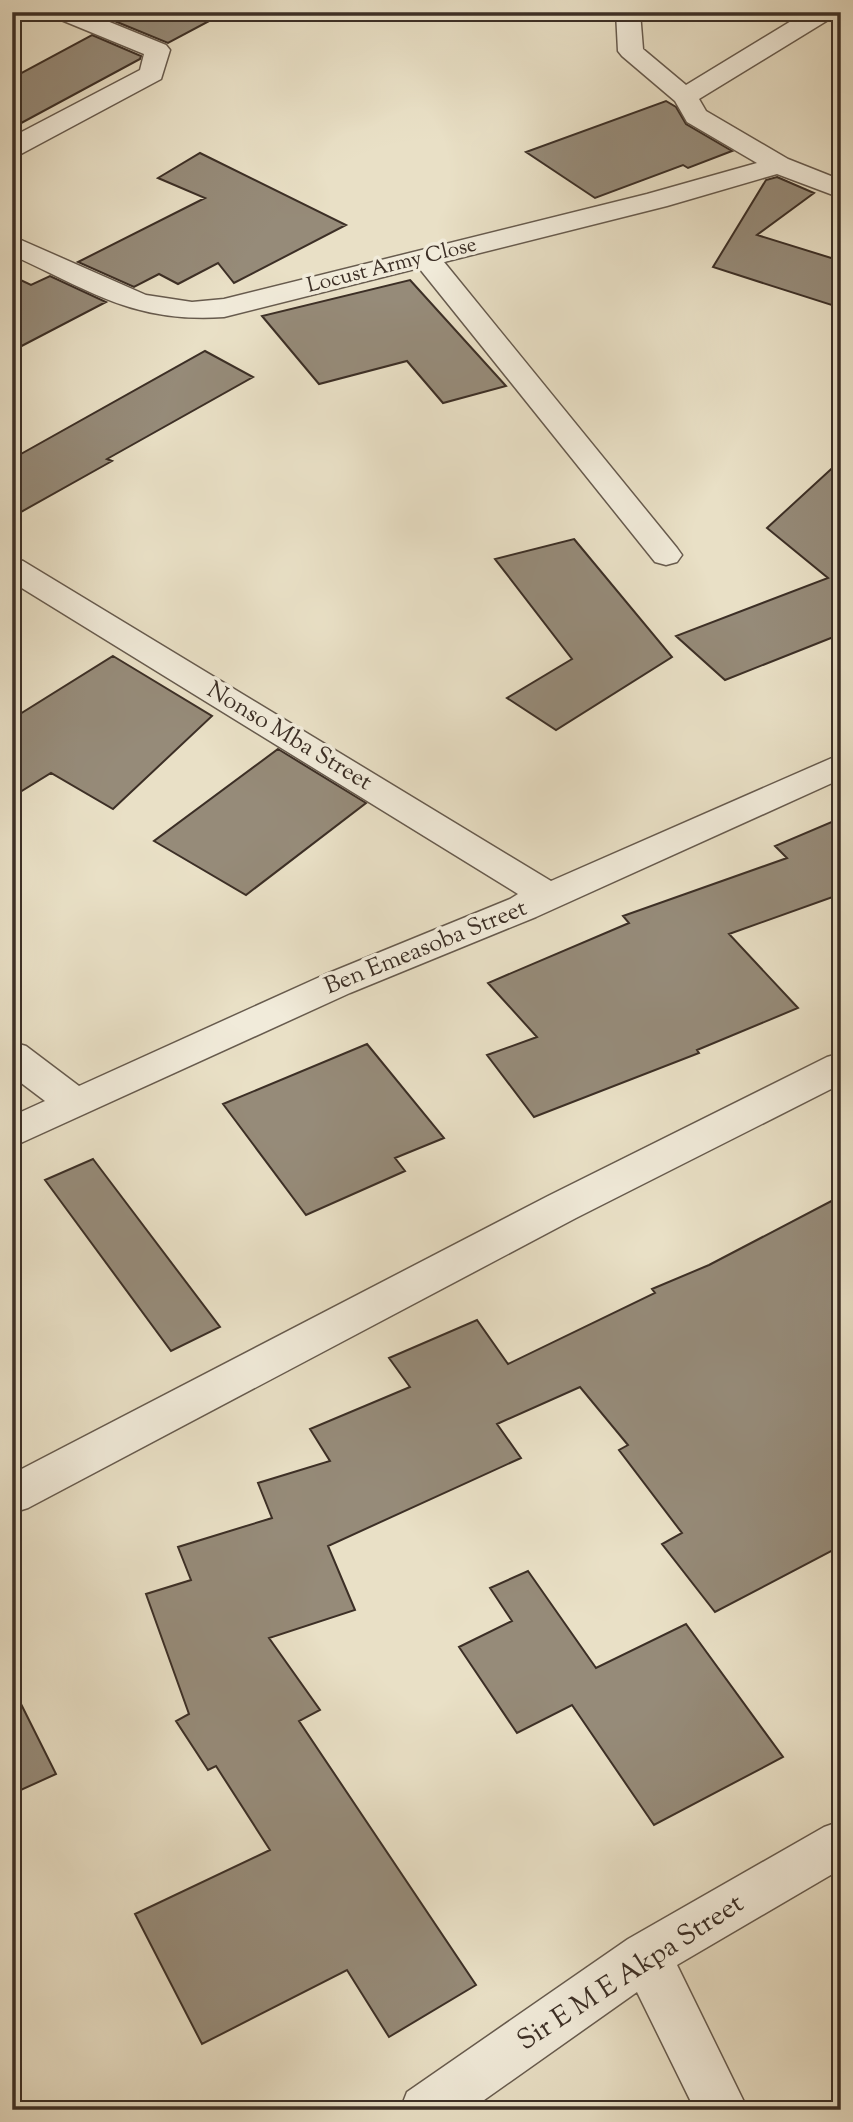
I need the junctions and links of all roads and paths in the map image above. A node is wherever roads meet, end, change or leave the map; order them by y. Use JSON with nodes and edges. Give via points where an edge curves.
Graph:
{"nodes":[{"id":1,"x":63,"y":12,"type":"edge"},
{"id":2,"x":628,"y":12,"type":"edge"},
{"id":3,"x":824,"y":12,"type":"edge"},
{"id":4,"x":685,"y":97,"type":"junction"},
{"id":5,"x":12,"y":148,"type":"edge"},
{"id":6,"x":779,"y":165,"type":"junction"},
{"id":7,"x":841,"y":190,"type":"edge"},
{"id":8,"x":12,"y":244,"type":"edge"},
{"id":9,"x":426,"y":258,"type":"junction"},
{"id":10,"x":666,"y":555,"type":"dead end"},
{"id":11,"x":12,"y":568,"type":"edge"},
{"id":12,"x":841,"y":765,"type":"edge"},
{"id":13,"x":523,"y":908,"type":"junction"},
{"id":14,"x":12,"y":1056,"type":"edge"},
{"id":15,"x":841,"y":1067,"type":"edge"},
{"id":16,"x":75,"y":1102,"type":"junction"},
{"id":17,"x":12,"y":1133,"type":"edge"},
{"id":18,"x":12,"y":1495,"type":"edge"},
{"id":19,"x":841,"y":1843,"type":"edge"},
{"id":20,"x":646,"y":1956,"type":"junction"},
{"id":21,"x":426,"y":2110,"type":"edge"},
{"id":22,"x":722,"y":2110,"type":"edge"}],
"edges":[{"from":1,"to":5,"type":"street","via":[[157,50],[152,74]]},
{"from":2,"to":4,"type":"street","via":[[631,51]]},
{"from":3,"to":4,"type":"street"},
{"from":4,"to":6,"type":"street","via":[[696,116]]},
{"from":6,"to":7,"type":"street"},
{"from":6,"to":9,"type":"street","name":"Locust Army Close"},
{"from":8,"to":9,"type":"street","name":"Locust Army Close","via":[[134,302],[194,312]]},
{"from":9,"to":10,"type":"street"},
{"from":11,"to":13,"type":"street","name":"Nonso Mba Street","via":[[544,893]]},
{"from":12,"to":13,"type":"street","name":"Ben Emeasoba Street"},
{"from":13,"to":16,"type":"street","name":"Ben Emeasoba Street","via":[[337,984]]},
{"from":14,"to":16,"type":"street"},
{"from":15,"to":18,"type":"street","via":[[562,1207]]},
{"from":16,"to":17,"type":"street","name":"Ben Emeasoba Street"},
{"from":19,"to":20,"type":"street","name":"Sir E M E Akpa Street"},
{"from":20,"to":21,"type":"street","name":"Sir E M E Akpa Street"},
{"from":20,"to":22,"type":"street"}]}
